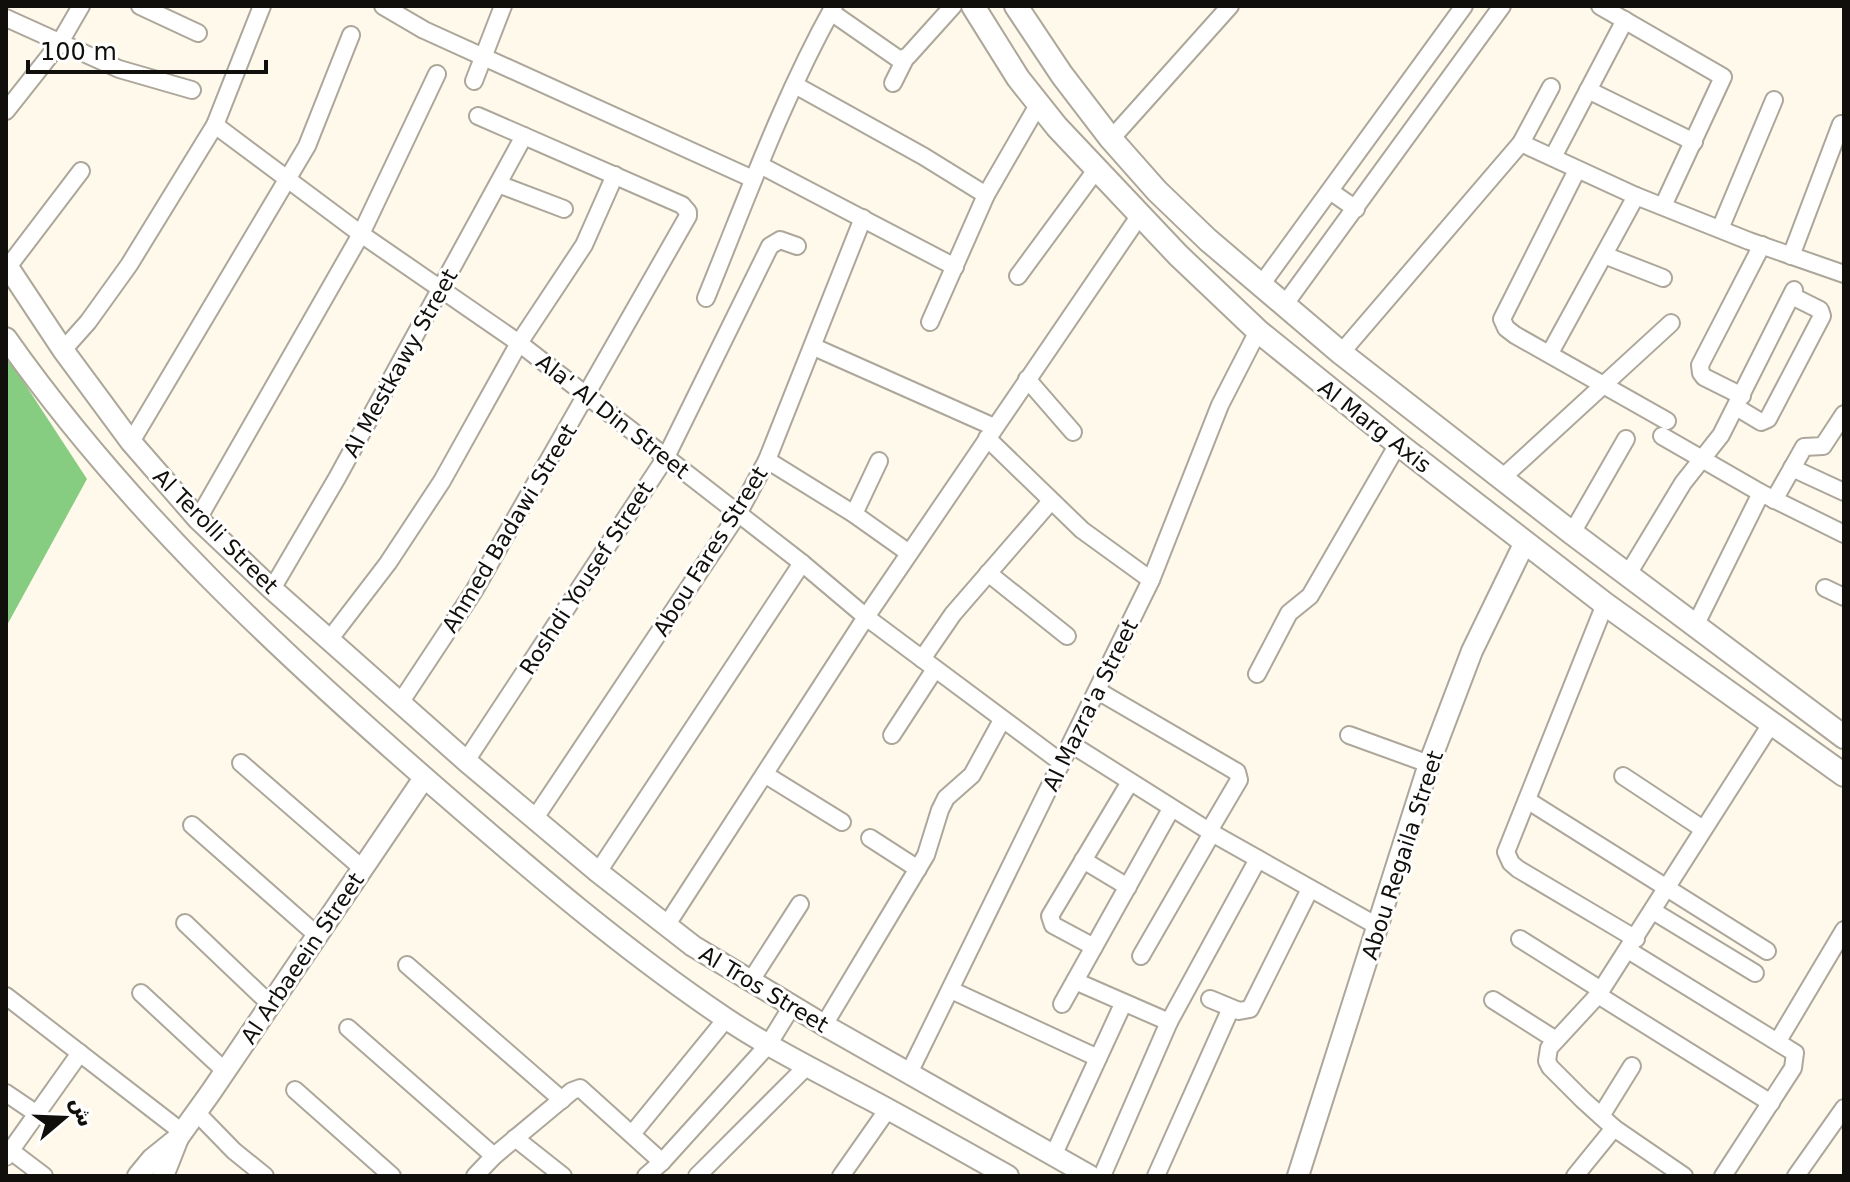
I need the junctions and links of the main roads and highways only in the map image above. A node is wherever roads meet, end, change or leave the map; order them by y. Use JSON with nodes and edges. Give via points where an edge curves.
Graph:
{"nodes":[{"id":1,"x":973,"y":6,"type":"edge"},
{"id":2,"x":1016,"y":6,"type":"edge"},
{"id":3,"x":1844,"y":737,"type":"edge"},
{"id":4,"x":1844,"y":775,"type":"edge"}],
"edges":[{"from":1,"to":4,"type":"main road","name":"Al Marg Axis","via":[[1038,105],[1258,331],[1605,604]]},
{"from":2,"to":3,"type":"main road","name":"Al Marg Axis","via":[[1111,139],[1182,216],[1341,353]]}]}
